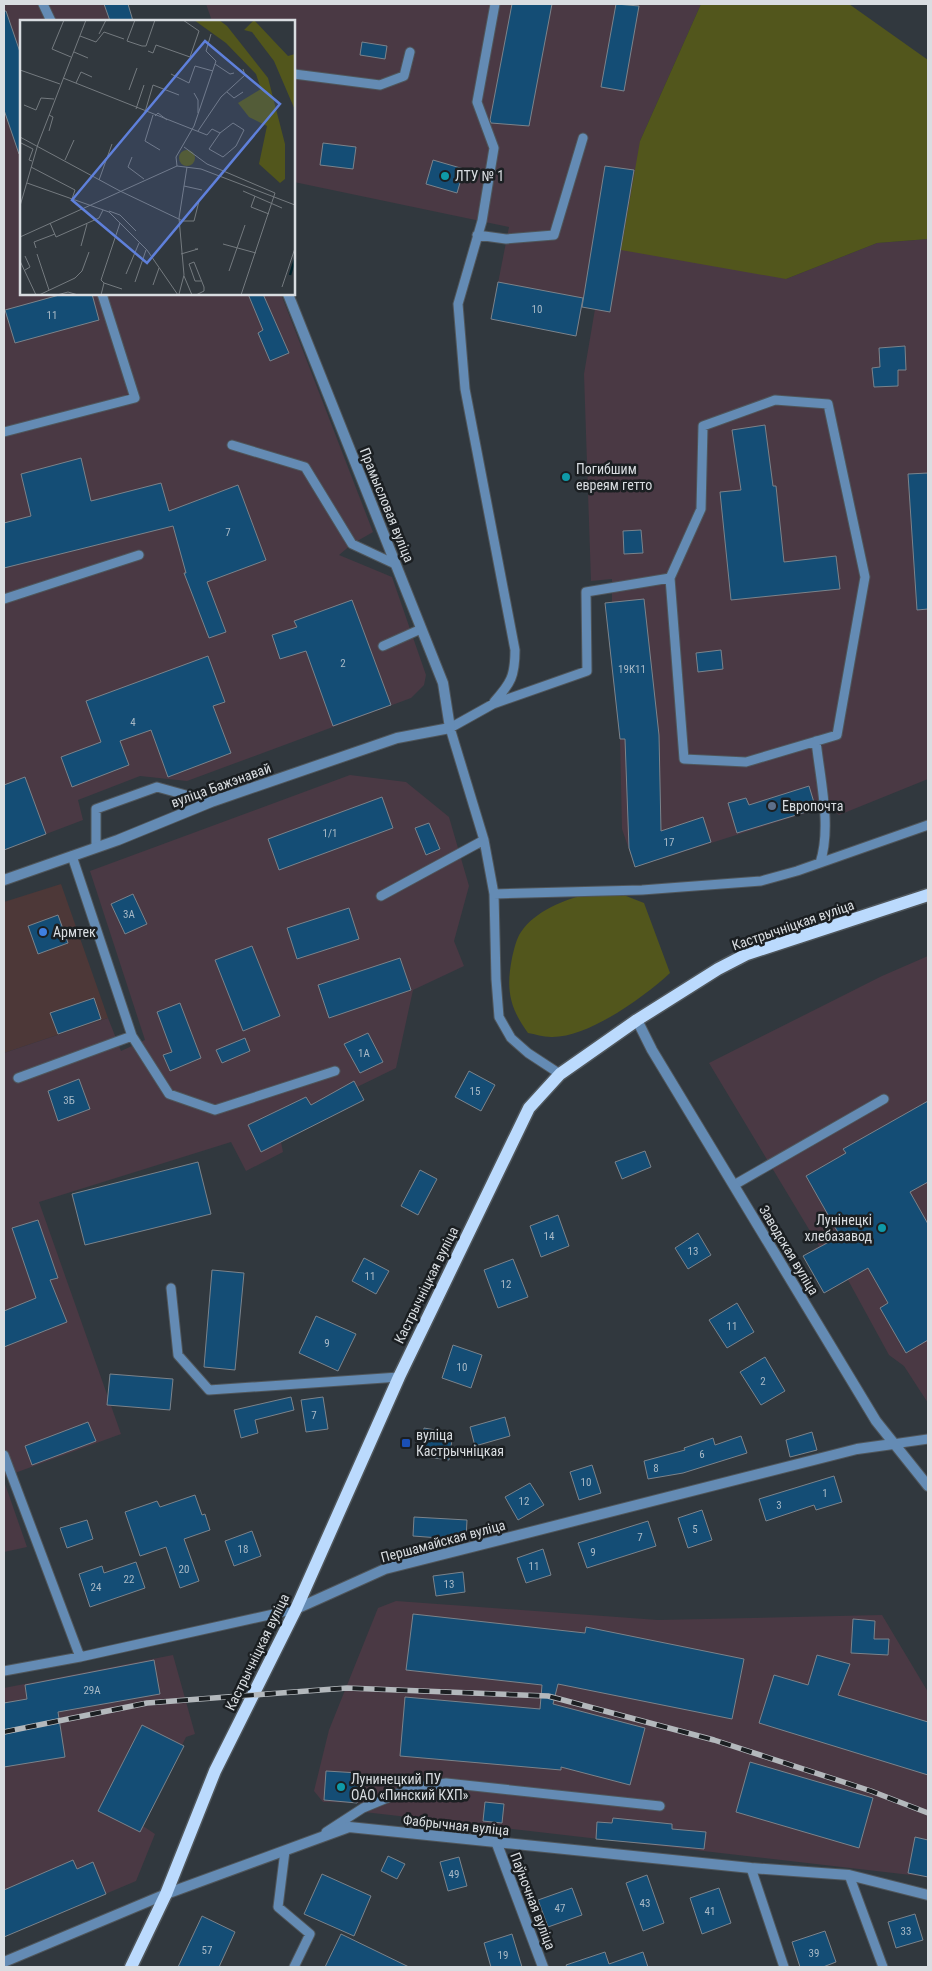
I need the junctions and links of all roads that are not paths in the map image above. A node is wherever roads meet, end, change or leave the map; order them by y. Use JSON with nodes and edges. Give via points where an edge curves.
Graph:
{"nodes":[{"id":1,"x":43,"y":4,"type":"edge"},
{"id":2,"x":495,"y":4,"type":"edge"},
{"id":3,"x":51,"y":20,"type":"edge"},
{"id":4,"x":410,"y":52,"type":"dead end"},
{"id":5,"x":295,"y":74,"type":"edge"},
{"id":6,"x":583,"y":138,"type":"dead end"},
{"id":7,"x":477,"y":235,"type":"junction"},
{"id":8,"x":102,"y":295,"type":"edge"},
{"id":9,"x":288,"y":295,"type":"edge"},
{"id":10,"x":4,"y":432,"type":"edge"},
{"id":11,"x":232,"y":444,"type":"dead end"},
{"id":12,"x":139,"y":555,"type":"dead end"},
{"id":13,"x":395,"y":564,"type":"junction"},
{"id":14,"x":670,"y":578,"type":"junction"},
{"id":15,"x":4,"y":599,"type":"edge"},
{"id":16,"x":422,"y":629,"type":"junction"},
{"id":17,"x":383,"y":646,"type":"dead end"},
{"id":18,"x":493,"y":704,"type":"junction"},
{"id":19,"x":450,"y":728,"type":"junction"},
{"id":20,"x":816,"y":741,"type":"junction"},
{"id":21,"x":211,"y":802,"type":"junction"},
{"id":22,"x":928,"y":825,"type":"edge"},
{"id":23,"x":484,"y":840,"type":"junction"},
{"id":24,"x":96,"y":846,"type":"junction"},
{"id":25,"x":72,"y":856,"type":"junction"},
{"id":26,"x":820,"y":863,"type":"junction"},
{"id":27,"x":4,"y":880,"type":"edge"},
{"id":28,"x":494,"y":894,"type":"junction"},
{"id":29,"x":928,"y":895,"type":"edge"},
{"id":30,"x":382,"y":896,"type":"dead end"},
{"id":31,"x":637,"y":1020,"type":"junction"},
{"id":32,"x":132,"y":1036,"type":"junction"},
{"id":33,"x":336,"y":1071,"type":"dead end"},
{"id":34,"x":560,"y":1074,"type":"junction"},
{"id":35,"x":18,"y":1078,"type":"dead end"},
{"id":36,"x":884,"y":1099,"type":"dead end"},
{"id":37,"x":734,"y":1185,"type":"junction"},
{"id":38,"x":171,"y":1288,"type":"dead end"},
{"id":39,"x":399,"y":1376,"type":"junction"},
{"id":40,"x":928,"y":1439,"type":"edge"},
{"id":41,"x":892,"y":1444,"type":"junction"},
{"id":42,"x":4,"y":1455,"type":"edge"},
{"id":43,"x":928,"y":1486,"type":"edge"},
{"id":44,"x":296,"y":1609,"type":"junction"},
{"id":45,"x":80,"y":1657,"type":"junction"},
{"id":46,"x":4,"y":1671,"type":"edge"},
{"id":47,"x":660,"y":1806,"type":"dead end"},
{"id":48,"x":316,"y":1839,"type":"junction"},
{"id":49,"x":497,"y":1844,"type":"junction"},
{"id":50,"x":285,"y":1851,"type":"junction"},
{"id":51,"x":751,"y":1868,"type":"junction"},
{"id":52,"x":849,"y":1875,"type":"junction"},
{"id":53,"x":166,"y":1894,"type":"junction"},
{"id":54,"x":928,"y":1895,"type":"edge"},
{"id":55,"x":4,"y":1962,"type":"edge"},
{"id":56,"x":131,"y":1967,"type":"edge"},
{"id":57,"x":294,"y":1967,"type":"edge"},
{"id":58,"x":543,"y":1967,"type":"edge"},
{"id":59,"x":784,"y":1967,"type":"edge"},
{"id":60,"x":883,"y":1967,"type":"edge"}],
"edges":[{"from":1,"to":3,"type":"lane"},
{"from":2,"to":7,"type":"lane","via":[[477,102],[494,148]]},
{"from":4,"to":5,"type":"lane","via":[[404,76],[380,85]]},
{"from":6,"to":7,"type":"lane","via":[[554,235],[506,239]]},
{"from":7,"to":18,"type":"lane","via":[[458,304],[465,389],[515,650],[515,670],[509,686]]},
{"from":8,"to":10,"type":"lane","via":[[135,398]]},
{"from":9,"to":13,"type":"street","name":"Прамысловая вуліца"},
{"from":11,"to":13,"type":"lane","via":[[306,467],[352,544]]},
{"from":12,"to":15,"type":"lane"},
{"from":13,"to":16,"type":"street","name":"Прамысловая вуліца"},
{"from":14,"to":18,"type":"lane","via":[[586,592],[587,671]]},
{"from":14,"to":20,"type":"lane","via":[[684,759],[746,762]]},
{"from":14,"to":20,"type":"lane","via":[[701,509],[703,426],[775,400],[828,404],[865,577],[837,735]]},
{"from":16,"to":17,"type":"lane"},
{"from":16,"to":19,"type":"street","name":"Прамысловая вуліца","via":[[443,683]]},
{"from":18,"to":19,"type":"lane"},
{"from":19,"to":21,"type":"street","name":"вуліца Бажэнавай","via":[[397,738]]},
{"from":19,"to":23,"type":"lane"},
{"from":20,"to":26,"type":"lane","via":[[826,830]]},
{"from":21,"to":24,"type":"street","name":"вуліца Бажэнавай"},
{"from":21,"to":24,"type":"lane","via":[[157,787],[96,809]]},
{"from":22,"to":26,"type":"lane"},
{"from":23,"to":28,"type":"lane"},
{"from":23,"to":30,"type":"lane"},
{"from":24,"to":25,"type":"street","name":"вуліца Бажэнавай"},
{"from":25,"to":27,"type":"street","name":"вуліца Бажэнавай"},
{"from":25,"to":32,"type":"lane"},
{"from":26,"to":28,"type":"lane","via":[[760,881],[642,890]]},
{"from":28,"to":34,"type":"lane","via":[[499,1017],[510,1038]]},
{"from":29,"to":31,"type":"main road","name":"Кастрычніцкая вуліца","via":[[747,954]]},
{"from":31,"to":34,"type":"main road","name":"Кастрычніцкая вуліца"},
{"from":31,"to":37,"type":"street","name":"Заводская вуліца"},
{"from":32,"to":33,"type":"lane","via":[[169,1094],[215,1110]]},
{"from":32,"to":35,"type":"lane"},
{"from":34,"to":39,"type":"main road","name":"Кастрычніцкая вуліца","via":[[529,1108]]},
{"from":36,"to":37,"type":"lane"},
{"from":37,"to":41,"type":"street","name":"Заводская вуліца"},
{"from":38,"to":39,"type":"lane","via":[[178,1355],[209,1390]]},
{"from":39,"to":44,"type":"main road","name":"Кастрычніцкая вуліца"},
{"from":40,"to":41,"type":"lane"},
{"from":41,"to":43,"type":"street","name":"Заводская вуліца"},
{"from":41,"to":44,"type":"street","name":"Першамайская вуліца","via":[[847,1452],[385,1569]]},
{"from":42,"to":45,"type":"lane"},
{"from":44,"to":45,"type":"lane","name":"Першамайская вуліца"},
{"from":44,"to":53,"type":"main road","name":"Кастрычніцкая вуліца","via":[[215,1771]]},
{"from":45,"to":46,"type":"lane","name":"Першамайская вуліца"},
{"from":47,"to":48,"type":"lane","via":[[446,1783],[411,1788],[371,1804]]},
{"from":48,"to":49,"type":"street","name":"Фабрычная вуліца","via":[[349,1827]]},
{"from":48,"to":50,"type":"street","name":"Фабрычная вуліца"},
{"from":49,"to":51,"type":"street","name":"Фабрычная вуліца"},
{"from":49,"to":58,"type":"street","name":"Паўночная вуліца"},
{"from":50,"to":53,"type":"street","name":"Фабрычная вуліца"},
{"from":50,"to":57,"type":"lane","via":[[278,1907],[310,1934]]},
{"from":51,"to":52,"type":"street","name":"Фабрычная вуліца"},
{"from":51,"to":59,"type":"lane"},
{"from":52,"to":54,"type":"street","name":"Фабрычная вуліца"},
{"from":52,"to":60,"type":"lane"},
{"from":53,"to":55,"type":"street","name":"Фабрычная вуліца"},
{"from":53,"to":56,"type":"main road","name":"Кастрычніцкая вуліца"}]}
